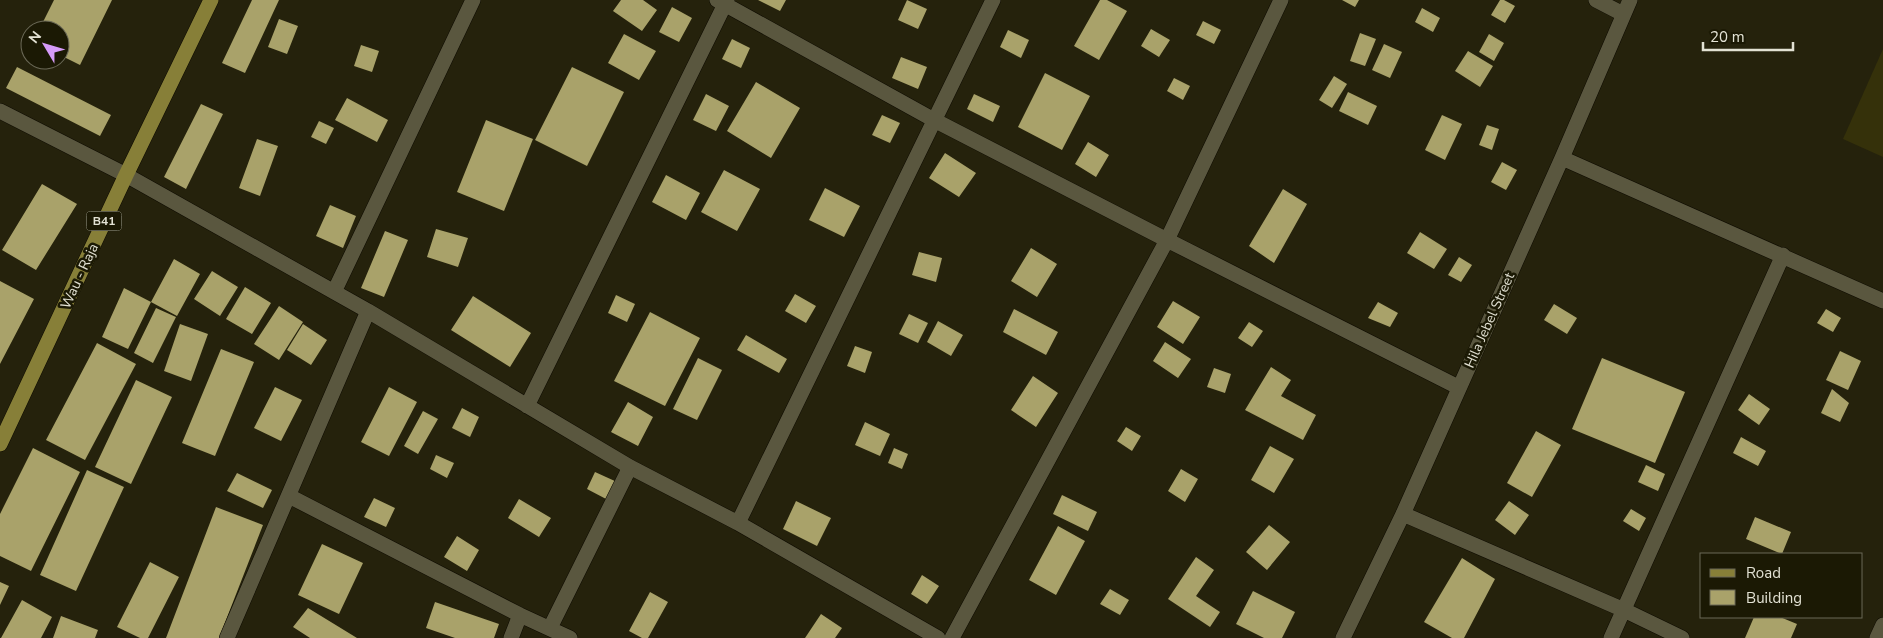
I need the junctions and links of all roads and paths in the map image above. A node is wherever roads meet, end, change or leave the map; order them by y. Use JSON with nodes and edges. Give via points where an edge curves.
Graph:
{"nodes":[{"id":1,"x":211,"y":0,"type":"edge"},
{"id":2,"x":472,"y":0,"type":"edge"},
{"id":3,"x":993,"y":0,"type":"edge"},
{"id":4,"x":1280,"y":0,"type":"edge"},
{"id":5,"x":1596,"y":0,"type":"edge"},
{"id":6,"x":723,"y":2,"type":"edge"},
{"id":7,"x":1626,"y":7,"type":"edge"},
{"id":8,"x":0,"y":111,"type":"edge"},
{"id":9,"x":934,"y":120,"type":"junction"},
{"id":10,"x":1562,"y":158,"type":"junction"},
{"id":11,"x":126,"y":176,"type":"junction"},
{"id":12,"x":1167,"y":240,"type":"junction"},
{"id":13,"x":1783,"y":255,"type":"junction"},
{"id":14,"x":334,"y":292,"type":"junction"},
{"id":15,"x":1883,"y":301,"type":"edge"},
{"id":16,"x":368,"y":311,"type":"junction"},
{"id":17,"x":1458,"y":387,"type":"junction"},
{"id":18,"x":527,"y":406,"type":"junction"},
{"id":19,"x":0,"y":444,"type":"edge"},
{"id":20,"x":630,"y":466,"type":"junction"},
{"id":21,"x":288,"y":496,"type":"junction"},
{"id":22,"x":1403,"y":514,"type":"junction"},
{"id":23,"x":738,"y":523,"type":"junction"},
{"id":24,"x":1624,"y":610,"type":"junction"},
{"id":25,"x":520,"y":616,"type":"junction"},
{"id":26,"x":1883,"y":625,"type":"edge"},
{"id":27,"x":550,"y":628,"type":"junction"},
{"id":28,"x":928,"y":636,"type":"edge"},
{"id":29,"x":227,"y":638,"type":"edge"},
{"id":30,"x":511,"y":638,"type":"edge"},
{"id":31,"x":570,"y":638,"type":"edge"},
{"id":32,"x":952,"y":638,"type":"edge"},
{"id":33,"x":1343,"y":638,"type":"edge"},
{"id":34,"x":1611,"y":638,"type":"edge"},
{"id":35,"x":1682,"y":638,"type":"edge"},
{"id":36,"x":1877,"y":638,"type":"edge"}],
"edges":[{"from":1,"to":11,"type":"main road","name":"Wau - Raja","number":"B41"},
{"from":2,"to":14,"type":"street"},
{"from":3,"to":9,"type":"street"},
{"from":4,"to":12,"type":"street"},
{"from":5,"to":7,"type":"street"},
{"from":6,"to":9,"type":"street"},
{"from":6,"to":18,"type":"street"},
{"from":7,"to":10,"type":"street","name":"Hila Jebel Street"},
{"from":8,"to":11,"type":"street"},
{"from":9,"to":12,"type":"street"},
{"from":9,"to":23,"type":"street"},
{"from":10,"to":13,"type":"street"},
{"from":10,"to":17,"type":"street","name":"Hila Jebel Street"},
{"from":11,"to":14,"type":"street"},
{"from":11,"to":19,"type":"main road","name":"Wau - Raja","number":"B41"},
{"from":12,"to":17,"type":"street"},
{"from":12,"to":32,"type":"street"},
{"from":13,"to":15,"type":"street"},
{"from":13,"to":24,"type":"street"},
{"from":14,"to":16,"type":"street"},
{"from":16,"to":18,"type":"street"},
{"from":16,"to":21,"type":"street"},
{"from":17,"to":22,"type":"street","name":"Hila Jebel Street"},
{"from":18,"to":20,"type":"street"},
{"from":20,"to":23,"type":"street"},
{"from":20,"to":27,"type":"street"},
{"from":21,"to":25,"type":"street"},
{"from":21,"to":29,"type":"street"},
{"from":22,"to":24,"type":"street"},
{"from":22,"to":33,"type":"street","name":"Hila Jebel Street"},
{"from":23,"to":28,"type":"street"},
{"from":24,"to":34,"type":"street"},
{"from":24,"to":35,"type":"street"},
{"from":25,"to":27,"type":"street"},
{"from":25,"to":30,"type":"street"},
{"from":26,"to":36,"type":"street"},
{"from":27,"to":31,"type":"street"}]}
